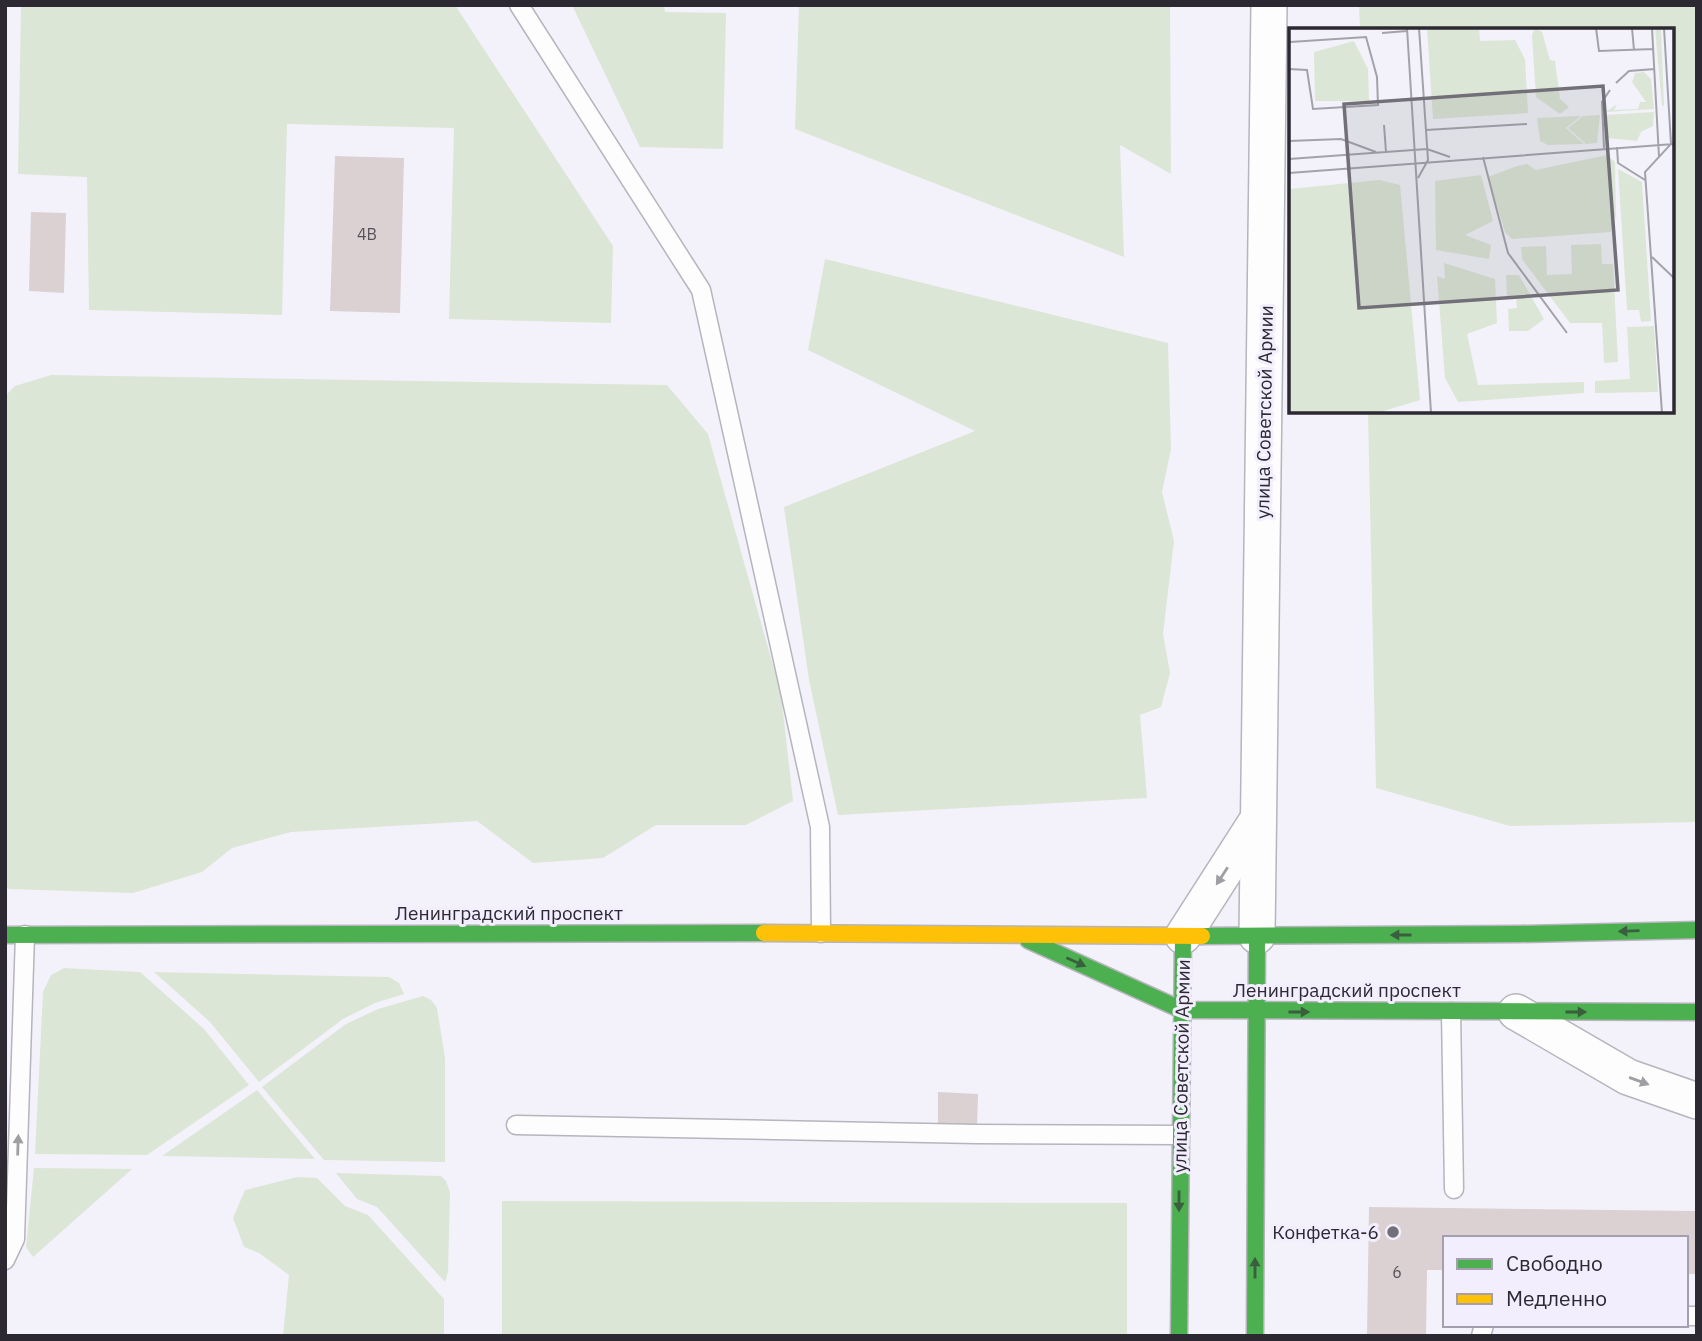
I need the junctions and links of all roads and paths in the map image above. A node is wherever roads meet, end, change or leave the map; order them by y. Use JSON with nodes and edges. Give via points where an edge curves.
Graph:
{"nodes":[{"id":1,"x":519,"y":5,"type":"edge"},
{"id":2,"x":1269,"y":5,"type":"edge"},
{"id":3,"x":1258,"y":818,"type":"junction"},
{"id":4,"x":1697,"y":930,"type":"edge"},
{"id":5,"x":821,"y":933,"type":"junction"},
{"id":6,"x":1014,"y":934,"type":"junction"},
{"id":7,"x":5,"y":935,"type":"edge"},
{"id":8,"x":25,"y":935,"type":"junction"},
{"id":9,"x":1183,"y":936,"type":"junction"},
{"id":10,"x":1257,"y":936,"type":"junction"},
{"id":11,"x":1182,"y":1010,"type":"junction"},
{"id":12,"x":1256,"y":1012,"type":"junction"},
{"id":13,"x":1451,"y":1012,"type":"junction"},
{"id":14,"x":1516,"y":1012,"type":"junction"},
{"id":15,"x":1697,"y":1012,"type":"edge"},
{"id":16,"x":1697,"y":1101,"type":"edge"},
{"id":17,"x":516,"y":1125,"type":"dead end"},
{"id":18,"x":1180,"y":1135,"type":"junction"},
{"id":19,"x":1454,"y":1189,"type":"dead end"},
{"id":20,"x":5,"y":1260,"type":"edge"},
{"id":21,"x":1180,"y":1336,"type":"edge"},
{"id":22,"x":1255,"y":1336,"type":"edge"}],
"edges":[{"from":1,"to":5,"type":"lane","via":[[701,290],[820,827]]},
{"from":2,"to":3,"type":"street","name":"улица Советской Армии"},
{"from":3,"to":9,"type":"street","name":"улица Советской Армии","one_way":true},
{"from":3,"to":10,"type":"street","name":"улица Советской Армии"},
{"from":4,"to":10,"type":"main road","name":"Ленинградский проспект","one_way":true},
{"from":5,"to":6,"type":"main road","name":"Ленинградский проспект"},
{"from":5,"to":8,"type":"main road","name":"Ленинградский проспект"},
{"from":6,"to":9,"type":"main road","name":"Ленинградский проспект"},
{"from":6,"to":11,"type":"main road","name":"Ленинградский проспект","one_way":true},
{"from":7,"to":8,"type":"main road","name":"Ленинградский проспект"},
{"from":20,"to":8,"type":"lane","one_way":true,"via":[[15,1239]]},
{"from":9,"to":10,"type":"main road","name":"Ленинградский проспект"},
{"from":9,"to":11,"type":"main road","name":"улица Советской Армии"},
{"from":10,"to":12,"type":"main road","name":"улица Советской Армии"},
{"from":11,"to":12,"type":"main road","name":"Ленинградский проспект"},
{"from":11,"to":18,"type":"main road","name":"улица Советской Армии"},
{"from":12,"to":13,"type":"main road","name":"Ленинградский проспект","one_way":true},
{"from":22,"to":12,"type":"main road","name":"улица Советской Армии","one_way":true},
{"from":13,"to":14,"type":"main road","name":"Ленинградский проспект"},
{"from":13,"to":19,"type":"lane"},
{"from":14,"to":15,"type":"main road","name":"Ленинградский проспект","one_way":true},
{"from":14,"to":16,"type":"street","one_way":true,"via":[[1628,1077]]},
{"from":17,"to":18,"type":"lane"},
{"from":18,"to":21,"type":"main road","name":"улица Советской Армии","one_way":true}]}
